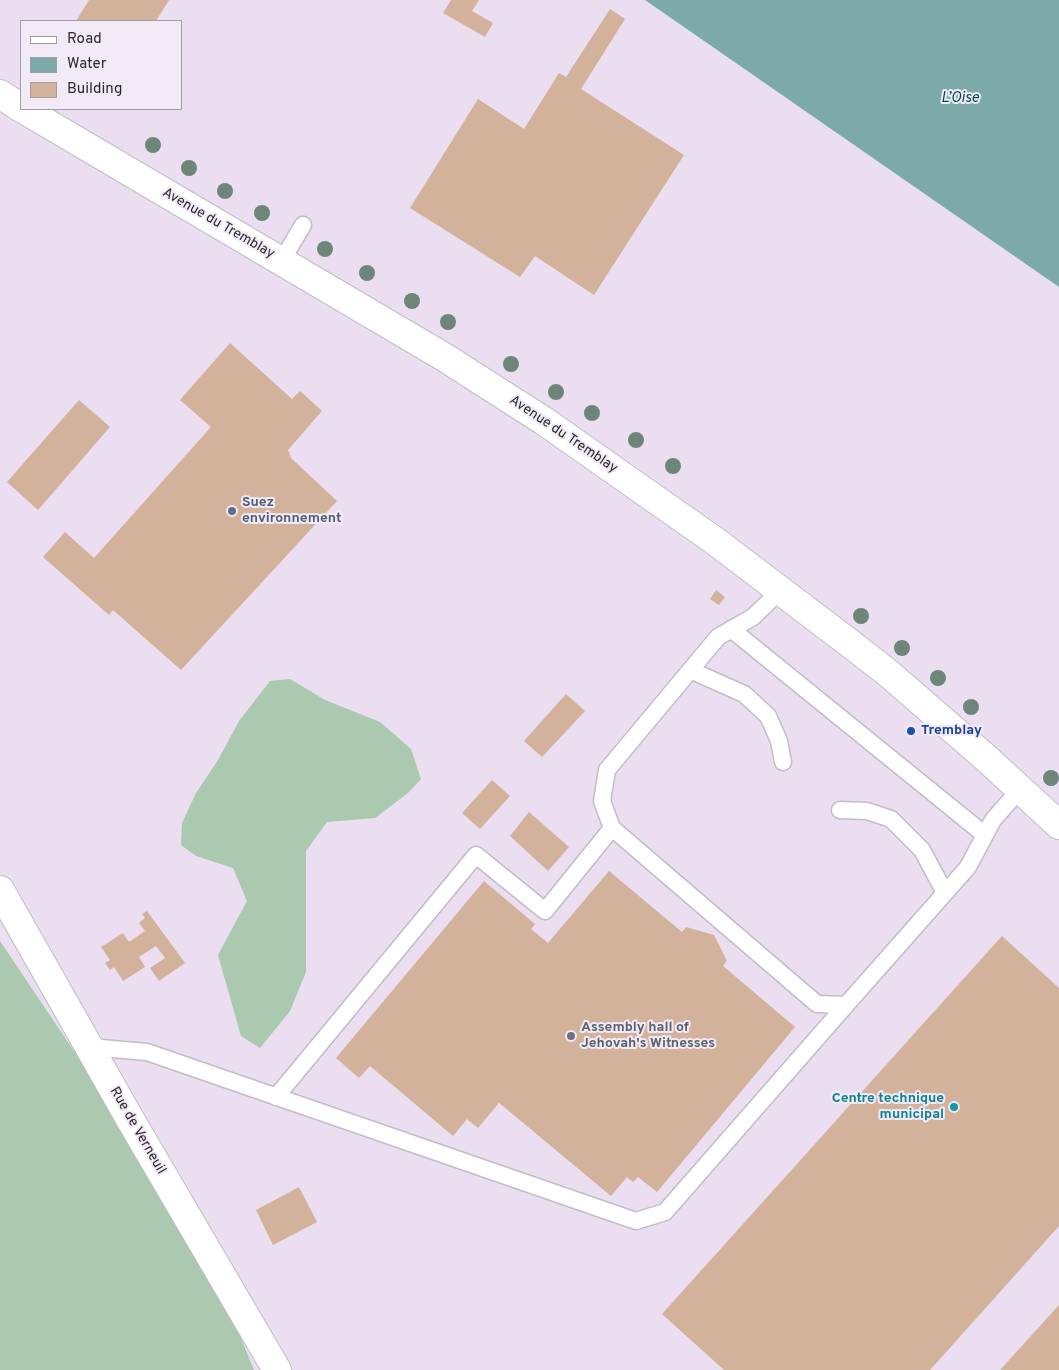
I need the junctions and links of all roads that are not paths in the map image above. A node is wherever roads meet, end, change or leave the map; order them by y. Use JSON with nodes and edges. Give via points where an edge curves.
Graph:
{"nodes":[{"id":1,"x":0,"y":94,"type":"edge"},
{"id":2,"x":20,"y":107,"type":"edge"},
{"id":3,"x":25,"y":110,"type":"edge"},
{"id":4,"x":304,"y":225,"type":"dead end"},
{"id":5,"x":281,"y":262,"type":"junction"},
{"id":6,"x":780,"y":590,"type":"junction"},
{"id":7,"x":731,"y":629,"type":"junction"},
{"id":8,"x":690,"y":670,"type":"junction"},
{"id":9,"x":783,"y":762,"type":"dead end"},
{"id":10,"x":1020,"y":789,"type":"junction"},
{"id":11,"x":840,"y":810,"type":"dead end"},
{"id":12,"x":1059,"y":825,"type":"edge"},
{"id":13,"x":612,"y":828,"type":"junction"},
{"id":14,"x":985,"y":834,"type":"junction"},
{"id":15,"x":0,"y":890,"type":"edge"},
{"id":16,"x":945,"y":893,"type":"junction"},
{"id":17,"x":846,"y":1005,"type":"junction"},
{"id":18,"x":89,"y":1047,"type":"junction"},
{"id":19,"x":276,"y":1097,"type":"junction"},
{"id":20,"x":277,"y":1370,"type":"edge"}],
"edges":[{"from":1,"to":2,"type":"main road","name":"Avenue du Tremblay"},
{"from":3,"to":5,"type":"main road","name":"Avenue du Tremblay"},
{"from":4,"to":5,"type":"lane"},
{"from":5,"to":6,"type":"main road","name":"Avenue du Tremblay","via":[[444,357],[522,407]]},
{"from":6,"to":7,"type":"lane","via":[[753,617]]},
{"from":6,"to":10,"type":"main road","name":"Avenue du Tremblay","via":[[888,674]]},
{"from":7,"to":8,"type":"lane","via":[[718,637]]},
{"from":7,"to":14,"type":"lane"},
{"from":8,"to":9,"type":"lane","via":[[744,694],[768,716],[779,741]]},
{"from":8,"to":13,"type":"lane","via":[[607,770],[602,801]]},
{"from":10,"to":12,"type":"main road","name":"Avenue du Tremblay"},
{"from":10,"to":14,"type":"lane"},
{"from":11,"to":16,"type":"lane","via":[[867,811],[891,819],[922,850]]},
{"from":13,"to":17,"type":"lane","via":[[817,1004]]},
{"from":13,"to":19,"type":"lane","via":[[545,911],[476,855]]},
{"from":14,"to":16,"type":"lane","via":[[968,867]]},
{"from":15,"to":18,"type":"main road","name":"Rue de Verneuil"},
{"from":16,"to":17,"type":"lane"},
{"from":17,"to":19,"type":"lane","via":[[665,1212],[636,1221]]},
{"from":18,"to":19,"type":"lane","via":[[147,1052]]},
{"from":18,"to":20,"type":"main road","name":"Rue de Verneuil"}]}
